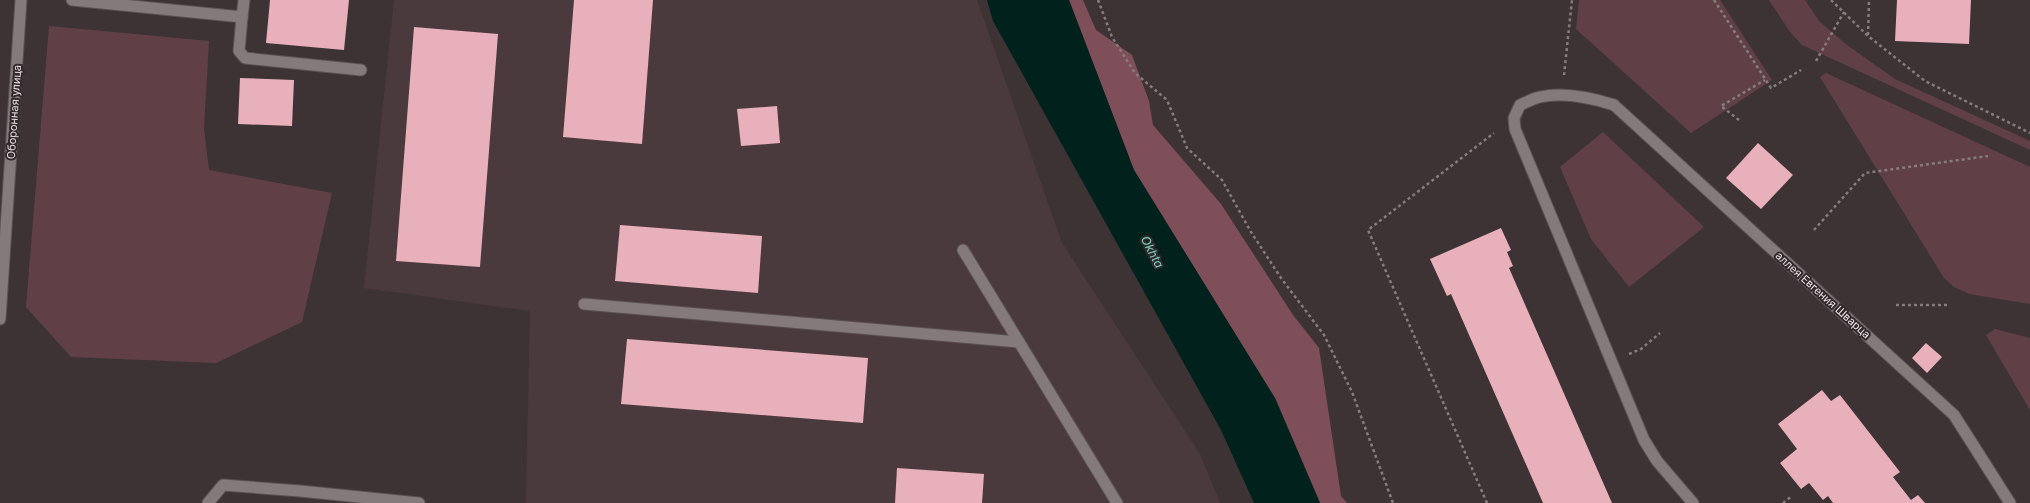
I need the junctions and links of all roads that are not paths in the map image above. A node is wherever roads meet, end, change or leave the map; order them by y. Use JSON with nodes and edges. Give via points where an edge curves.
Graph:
{"nodes":[{"id":1,"x":21,"y":0,"type":"edge"},
{"id":2,"x":72,"y":0,"type":"edge"},
{"id":3,"x":244,"y":0,"type":"edge"},
{"id":4,"x":242,"y":17,"type":"junction"},
{"id":5,"x":361,"y":70,"type":"dead end"},
{"id":6,"x":963,"y":250,"type":"dead end"},
{"id":7,"x":584,"y":304,"type":"dead end"},
{"id":8,"x":0,"y":320,"type":"edge"},
{"id":9,"x":1019,"y":342,"type":"junction"},
{"id":10,"x":208,"y":503,"type":"edge"},
{"id":11,"x":419,"y":503,"type":"edge"},
{"id":12,"x":1117,"y":503,"type":"edge"},
{"id":13,"x":1692,"y":503,"type":"edge"},
{"id":14,"x":2010,"y":503,"type":"edge"}],
"edges":[{"from":1,"to":8,"type":"street","name":"Оборонная улица"},
{"from":2,"to":4,"type":"street"},
{"from":3,"to":4,"type":"street"},
{"from":4,"to":5,"type":"street","via":[[239,51],[245,58]]},
{"from":6,"to":9,"type":"street"},
{"from":7,"to":9,"type":"street"},
{"from":9,"to":12,"type":"street"},
{"from":10,"to":11,"type":"street","via":[[223,485],[300,490]]},
{"from":13,"to":14,"type":"street","name":"аллея Евгения Шварца","via":[[1657,461],[1644,440],[1515,129],[1514,118],[1520,105],[1540,97],[1562,95],[1601,101],[1614,106],[1954,415]]}]}
